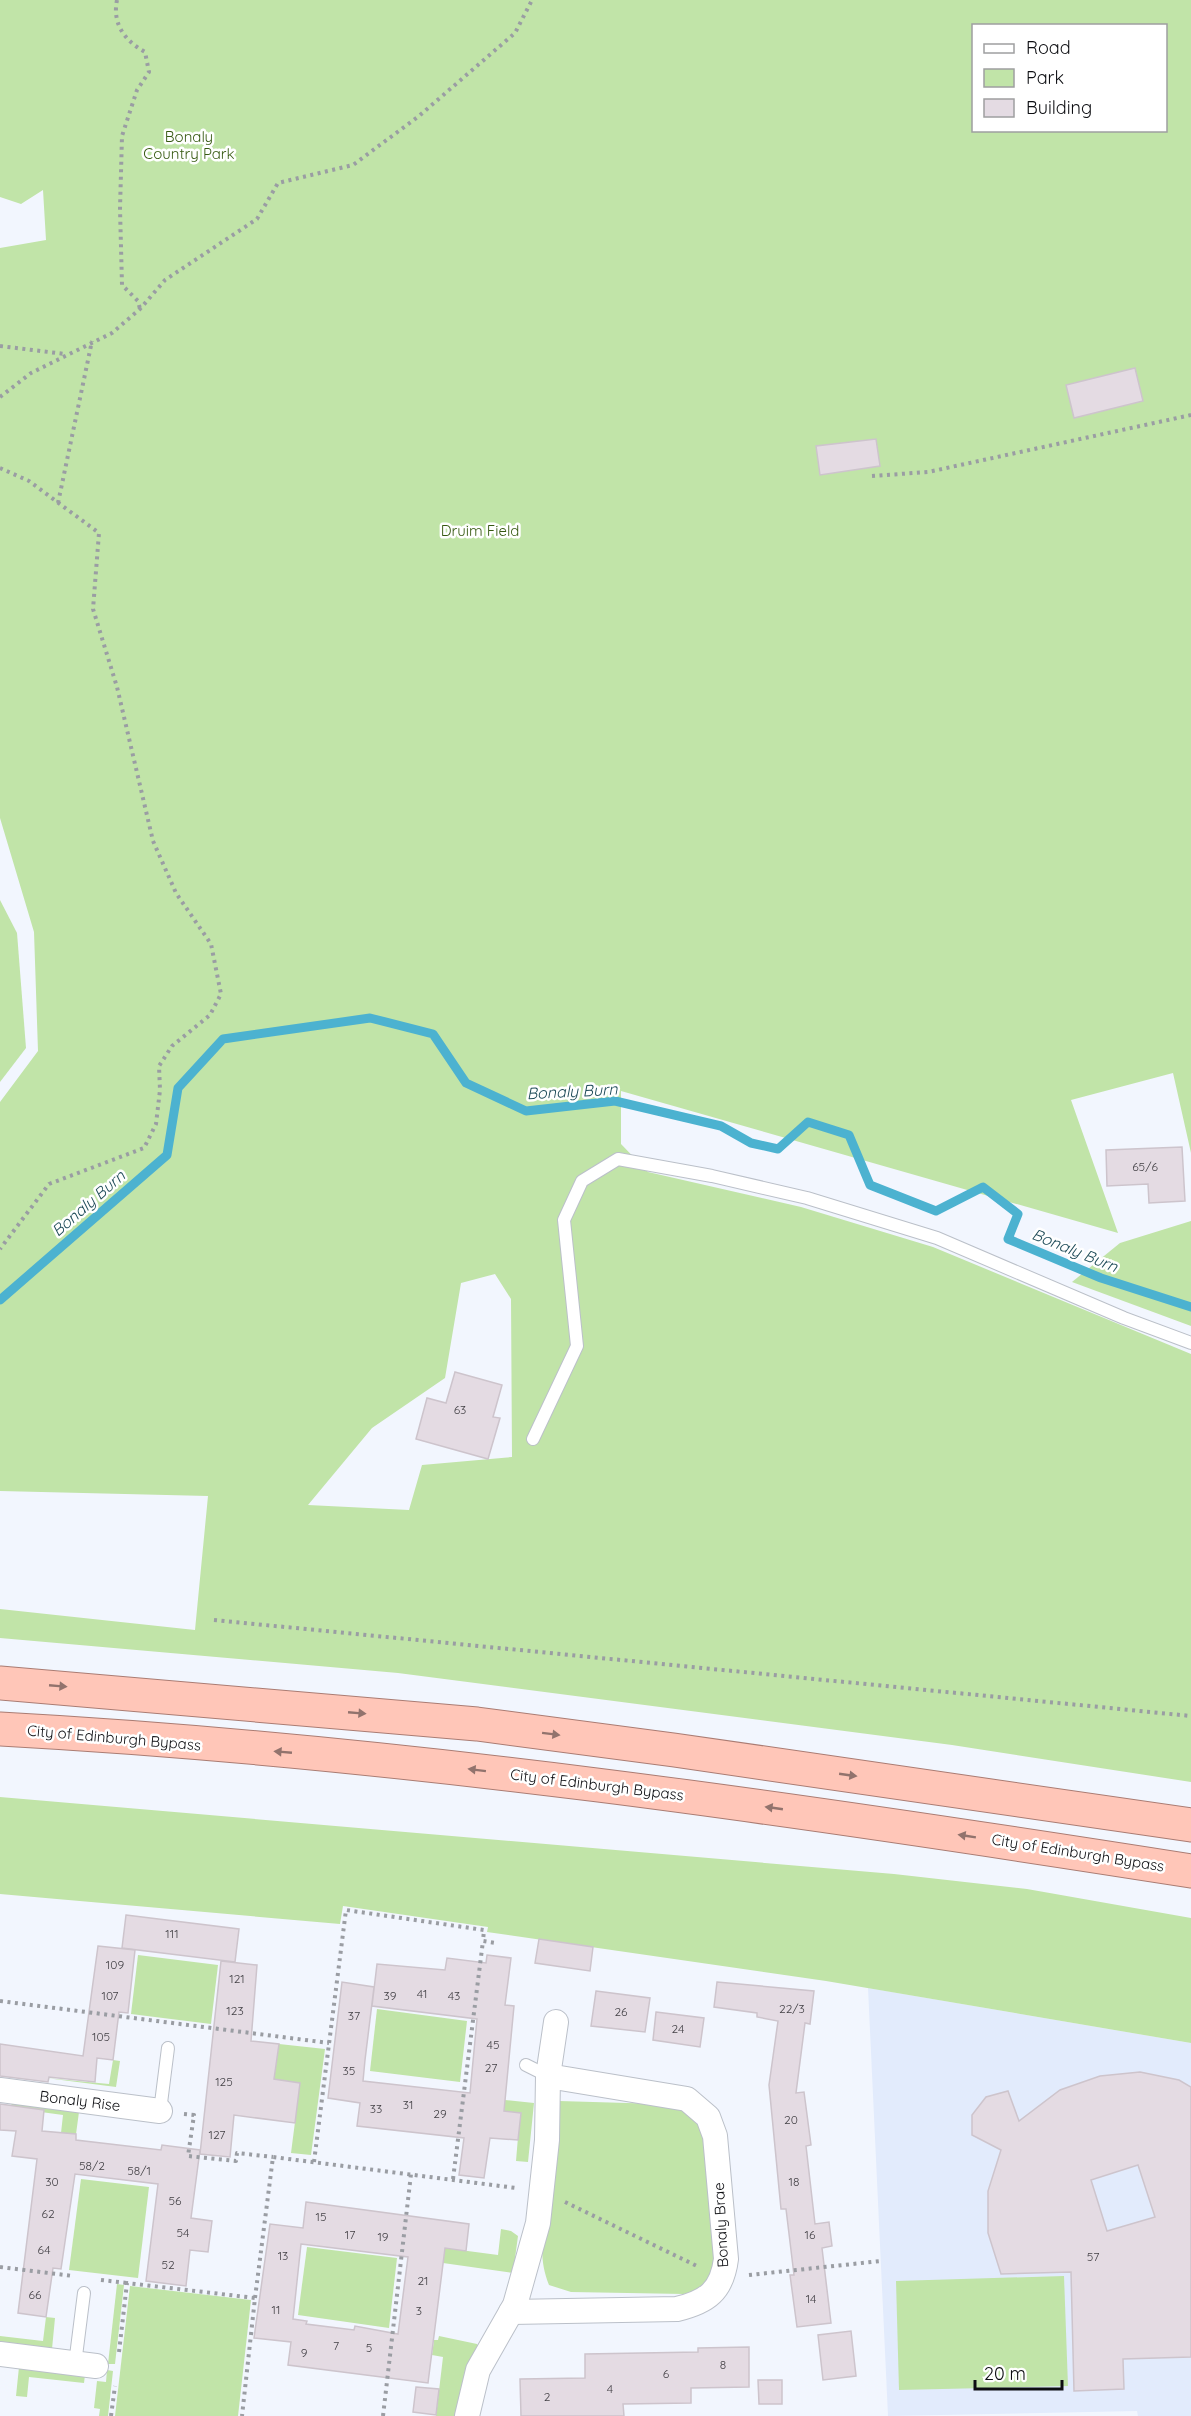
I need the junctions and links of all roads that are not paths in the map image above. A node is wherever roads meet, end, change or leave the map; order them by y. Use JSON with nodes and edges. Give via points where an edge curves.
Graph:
{"nodes":[{"id":1,"x":1191,"y":1343,"type":"edge"},
{"id":2,"x":533,"y":1439,"type":"dead end"},
{"id":3,"x":0,"y":1683,"type":"edge"},
{"id":4,"x":0,"y":1729,"type":"edge"},
{"id":5,"x":1191,"y":1825,"type":"edge"},
{"id":6,"x":1191,"y":1871,"type":"edge"},
{"id":7,"x":556,"y":2022,"type":"dead end"},
{"id":8,"x":168,"y":2048,"type":"dead end"},
{"id":9,"x":526,"y":2065,"type":"dead end"},
{"id":10,"x":549,"y":2076,"type":"junction"},
{"id":11,"x":0,"y":2091,"type":"edge"},
{"id":12,"x":160,"y":2111,"type":"joint"},
{"id":13,"x":84,"y":2293,"type":"dead end"},
{"id":14,"x":511,"y":2312,"type":"junction"},
{"id":15,"x":0,"y":2354,"type":"edge"},
{"id":16,"x":96,"y":2362,"type":"joint"},
{"id":17,"x":467,"y":2416,"type":"edge"}],
"edges":[{"from":1,"to":2,"type":"lane","via":[[937,1238],[807,1198],[618,1159],[582,1181],[564,1220],[577,1346]]},
{"from":3,"to":5,"type":"highway","one_way":true,"via":[[477,1724]]},
{"from":6,"to":4,"type":"highway","name":"City of Edinburgh Bypass","one_way":true,"via":[[891,1824],[469,1769]]},
{"from":7,"to":10,"type":"street"},
{"from":8,"to":12,"type":"lane"},
{"from":9,"to":10,"type":"lane"},
{"from":10,"to":14,"type":"street","via":[[538,2223]]},
{"from":10,"to":14,"type":"street","name":"Bonaly Brae","via":[[666,2093],[687,2099],[708,2117],[715,2136],[726,2259],[723,2278],[709,2297],[677,2309]]},
{"from":11,"to":12,"type":"street","name":"Bonaly Rise"},
{"from":13,"to":16,"type":"lane"},
{"from":14,"to":17,"type":"street","via":[[478,2370]]},
{"from":15,"to":16,"type":"street"}]}
